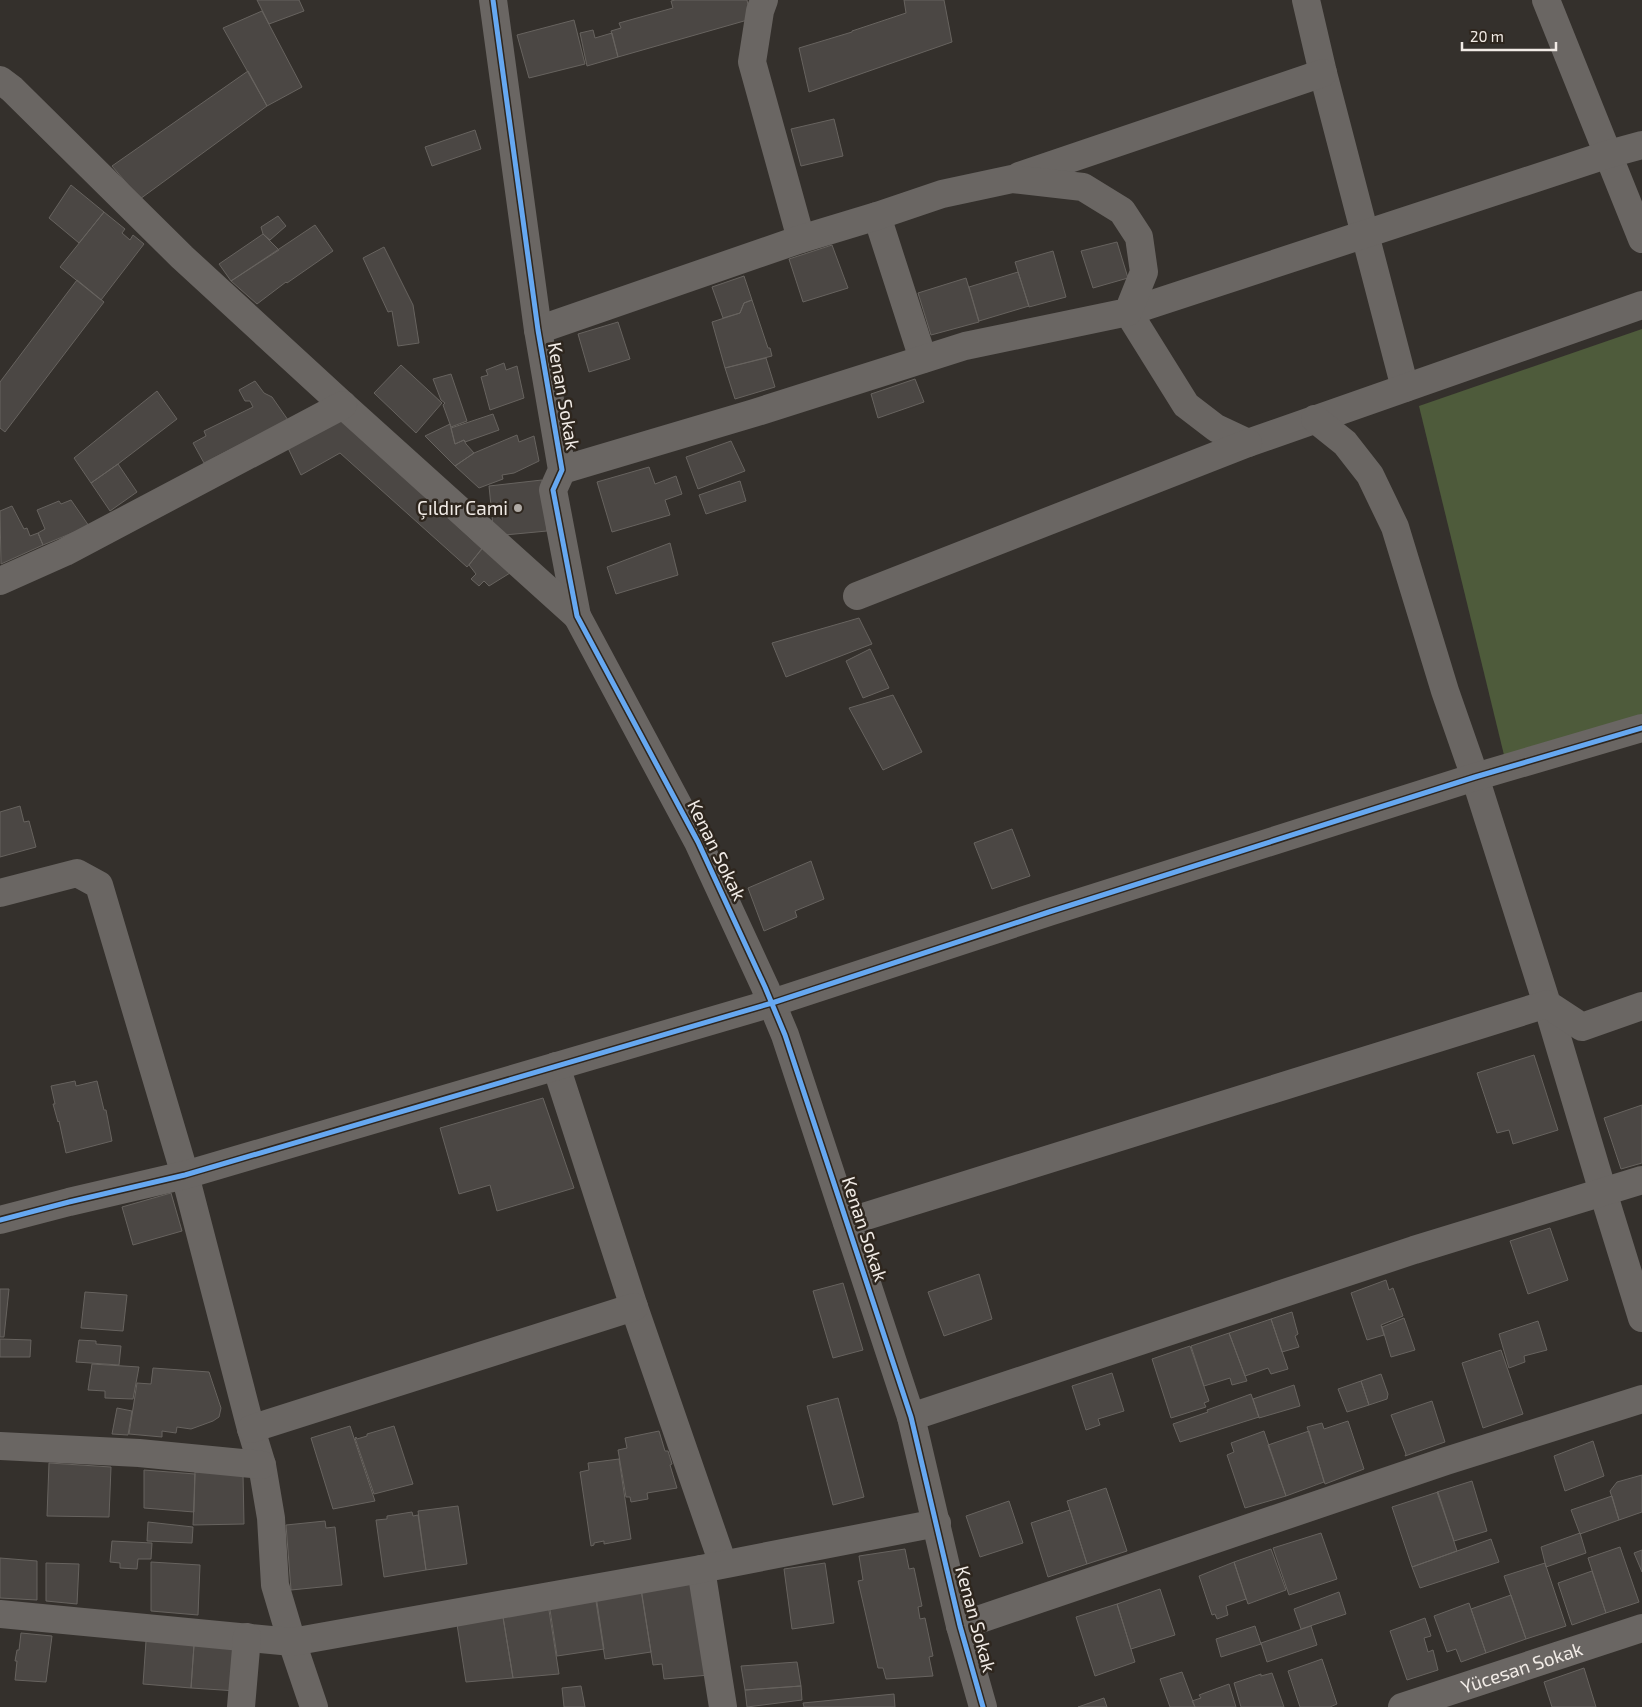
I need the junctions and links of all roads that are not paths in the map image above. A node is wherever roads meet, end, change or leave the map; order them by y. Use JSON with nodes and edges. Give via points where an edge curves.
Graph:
{"nodes":[{"id":1,"x":493,"y":0,"type":"edge"},
{"id":2,"x":764,"y":0,"type":"edge"},
{"id":3,"x":1306,"y":0,"type":"edge"},
{"id":4,"x":1546,"y":0,"type":"edge"},
{"id":5,"x":1323,"y":73,"type":"junction"},
{"id":6,"x":0,"y":80,"type":"edge"},
{"id":7,"x":1642,"y":145,"type":"edge"},
{"id":8,"x":1609,"y":154,"type":"junction"},
{"id":9,"x":1012,"y":179,"type":"junction"},
{"id":10,"x":878,"y":216,"type":"junction"},
{"id":11,"x":1366,"y":234,"type":"junction"},
{"id":12,"x":801,"y":239,"type":"junction"},
{"id":13,"x":1642,"y":239,"type":"edge"},
{"id":14,"x":1642,"y":306,"type":"edge"},
{"id":15,"x":1128,"y":312,"type":"junction"},
{"id":16,"x":538,"y":330,"type":"junction"},
{"id":17,"x":923,"y":359,"type":"junction"},
{"id":18,"x":1405,"y":388,"type":"junction"},
{"id":19,"x":343,"y":405,"type":"junction"},
{"id":20,"x":1315,"y":419,"type":"junction"},
{"id":21,"x":1248,"y":442,"type":"junction"},
{"id":22,"x":562,"y":470,"type":"junction"},
{"id":23,"x":0,"y":581,"type":"edge"},
{"id":24,"x":857,"y":596,"type":"dead end"},
{"id":25,"x":577,"y":616,"type":"junction"},
{"id":26,"x":1642,"y":728,"type":"edge"},
{"id":27,"x":1475,"y":777,"type":"junction"},
{"id":28,"x":0,"y":893,"type":"edge"},
{"id":29,"x":772,"y":1003,"type":"junction"},
{"id":30,"x":1547,"y":1004,"type":"junction"},
{"id":31,"x":1642,"y":1006,"type":"edge"},
{"id":32,"x":556,"y":1066,"type":"junction"},
{"id":33,"x":185,"y":1175,"type":"junction"},
{"id":34,"x":1642,"y":1180,"type":"edge"},
{"id":35,"x":1603,"y":1192,"type":"junction"},
{"id":36,"x":0,"y":1220,"type":"edge"},
{"id":37,"x":847,"y":1222,"type":"junction"},
{"id":38,"x":634,"y":1307,"type":"junction"},
{"id":39,"x":1642,"y":1318,"type":"edge"},
{"id":40,"x":1642,"y":1399,"type":"edge"},
{"id":41,"x":911,"y":1417,"type":"junction"},
{"id":42,"x":251,"y":1429,"type":"junction"},
{"id":43,"x":0,"y":1446,"type":"edge"},
{"id":44,"x":262,"y":1465,"type":"junction"},
{"id":45,"x":937,"y":1523,"type":"junction"},
{"id":46,"x":712,"y":1566,"type":"junction"},
{"id":47,"x":0,"y":1614,"type":"edge"},
{"id":48,"x":960,"y":1626,"type":"junction"},
{"id":49,"x":1642,"y":1628,"type":"edge"},
{"id":50,"x":248,"y":1637,"type":"junction"},
{"id":51,"x":292,"y":1642,"type":"junction"},
{"id":52,"x":241,"y":1707,"type":"edge"},
{"id":53,"x":314,"y":1707,"type":"edge"},
{"id":54,"x":723,"y":1707,"type":"edge"},
{"id":55,"x":983,"y":1707,"type":"edge"},
{"id":56,"x":1402,"y":1707,"type":"edge"}],
"edges":[{"from":1,"to":16,"type":"street","name":"Kenan Sokak"},
{"from":2,"to":12,"type":"street","via":[[752,62]]},
{"from":3,"to":5,"type":"street"},
{"from":4,"to":8,"type":"street"},
{"from":5,"to":9,"type":"street"},
{"from":5,"to":11,"type":"street"},
{"from":6,"to":19,"type":"street","via":[[182,257]]},
{"from":7,"to":8,"type":"street"},
{"from":8,"to":11,"type":"street"},
{"from":8,"to":13,"type":"street"},
{"from":9,"to":10,"type":"street","via":[[942,194]]},
{"from":9,"to":15,"type":"street","via":[[1083,187],[1122,211],[1139,237],[1144,272]]},
{"from":10,"to":12,"type":"street"},
{"from":10,"to":17,"type":"street"},
{"from":11,"to":15,"type":"street"},
{"from":11,"to":18,"type":"street"},
{"from":12,"to":16,"type":"street"},
{"from":14,"to":18,"type":"street"},
{"from":15,"to":17,"type":"street","via":[[965,346]]},
{"from":15,"to":21,"type":"street","via":[[1186,405],[1216,428]]},
{"from":16,"to":22,"type":"street","name":"Kenan Sokak"},
{"from":17,"to":22,"type":"street"},
{"from":18,"to":20,"type":"street"},
{"from":19,"to":23,"type":"street","via":[[65,552]]},
{"from":19,"to":25,"type":"street"},
{"from":20,"to":21,"type":"street"},
{"from":20,"to":27,"type":"street","via":[[1345,443],[1370,475],[1395,527]]},
{"from":21,"to":24,"type":"street"},
{"from":22,"to":25,"type":"street","name":"Kenan Sokak","via":[[553,490]]},
{"from":25,"to":29,"type":"street","name":"Kenan Sokak","via":[[698,842]]},
{"from":26,"to":27,"type":"street"},
{"from":27,"to":29,"type":"street"},
{"from":27,"to":30,"type":"street"},
{"from":28,"to":33,"type":"street","via":[[77,873],[99,885]]},
{"from":29,"to":32,"type":"street"},
{"from":29,"to":37,"type":"street","name":"Kenan Sokak"},
{"from":30,"to":31,"type":"street","via":[[1582,1027]]},
{"from":30,"to":35,"type":"street"},
{"from":30,"to":37,"type":"street"},
{"from":32,"to":33,"type":"street"},
{"from":32,"to":38,"type":"street"},
{"from":33,"to":36,"type":"street"},
{"from":33,"to":42,"type":"street"},
{"from":34,"to":35,"type":"street"},
{"from":35,"to":39,"type":"street"},
{"from":35,"to":41,"type":"street","via":[[1414,1250]]},
{"from":37,"to":41,"type":"street","name":"Kenan Sokak"},
{"from":38,"to":42,"type":"street"},
{"from":38,"to":46,"type":"street"},
{"from":40,"to":48,"type":"street","via":[[1446,1461]]},
{"from":41,"to":45,"type":"street","name":"Kenan Sokak"},
{"from":42,"to":44,"type":"street"},
{"from":43,"to":44,"type":"street","via":[[139,1453]]},
{"from":44,"to":51,"type":"street","via":[[271,1518],[275,1585]]},
{"from":45,"to":46,"type":"street"},
{"from":45,"to":48,"type":"street","name":"Kenan Sokak"},
{"from":46,"to":51,"type":"street"},
{"from":46,"to":54,"type":"street"},
{"from":47,"to":50,"type":"street"},
{"from":48,"to":55,"type":"street","name":"Kenan Sokak"},
{"from":49,"to":56,"type":"street","name":"Yücesan Sokak"},
{"from":50,"to":51,"type":"street"},
{"from":50,"to":52,"type":"street"},
{"from":51,"to":53,"type":"street"}]}
